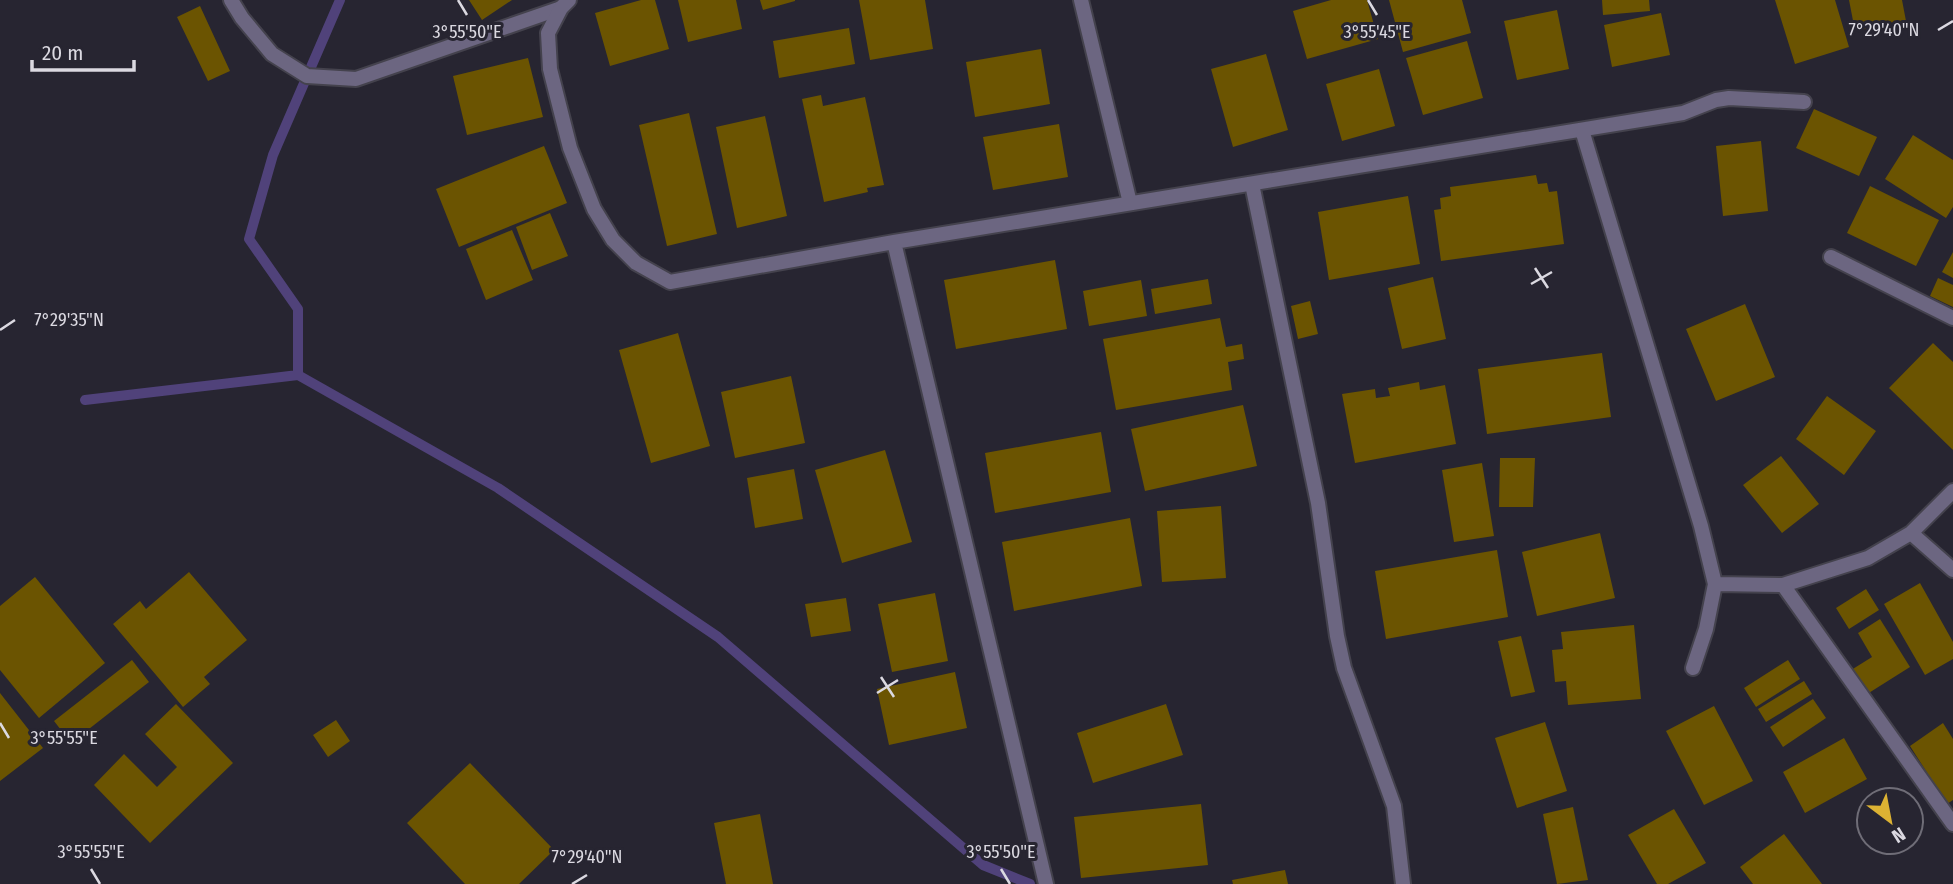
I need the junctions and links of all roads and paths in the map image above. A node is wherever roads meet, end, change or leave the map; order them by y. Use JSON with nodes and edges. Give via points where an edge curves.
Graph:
{"nodes":[{"id":1,"x":231,"y":0,"type":"edge"},
{"id":2,"x":1081,"y":0,"type":"edge"},
{"id":3,"x":563,"y":3,"type":"edge"},
{"id":4,"x":1804,"y":102,"type":"dead end"},
{"id":5,"x":1582,"y":130,"type":"junction"},
{"id":6,"x":1252,"y":184,"type":"junction"},
{"id":7,"x":1130,"y":203,"type":"junction"},
{"id":8,"x":894,"y":242,"type":"junction"},
{"id":9,"x":1831,"y":257,"type":"dead end"},
{"id":10,"x":1953,"y":318,"type":"edge"},
{"id":11,"x":1953,"y":491,"type":"edge"},
{"id":12,"x":1911,"y":533,"type":"junction"},
{"id":13,"x":1953,"y":570,"type":"edge"},
{"id":14,"x":1715,"y":584,"type":"junction"},
{"id":15,"x":1783,"y":585,"type":"junction"},
{"id":16,"x":1693,"y":668,"type":"dead end"},
{"id":17,"x":1953,"y":824,"type":"edge"},
{"id":18,"x":1046,"y":884,"type":"edge"},
{"id":19,"x":1403,"y":884,"type":"edge"}],
"edges":[{"from":1,"to":3,"type":"street","via":[[272,54],[307,76],[356,79]]},
{"from":2,"to":7,"type":"street"},
{"from":3,"to":8,"type":"street","via":[[548,33],[550,69],[570,148],[594,209],[613,240],[636,263],[670,282]]},
{"from":4,"to":5,"type":"street","via":[[1729,98],[1683,113]]},
{"from":5,"to":6,"type":"street"},
{"from":5,"to":14,"type":"street"},
{"from":6,"to":7,"type":"street"},
{"from":6,"to":19,"type":"street","via":[[1318,503],[1337,636],[1344,668],[1394,806]]},
{"from":7,"to":8,"type":"street"},
{"from":8,"to":18,"type":"street"},
{"from":9,"to":10,"type":"street"},
{"from":11,"to":12,"type":"street"},
{"from":12,"to":13,"type":"street"},
{"from":12,"to":15,"type":"street","via":[[1868,558]]},
{"from":14,"to":15,"type":"street"},
{"from":14,"to":16,"type":"street"},
{"from":15,"to":17,"type":"street"}]}
